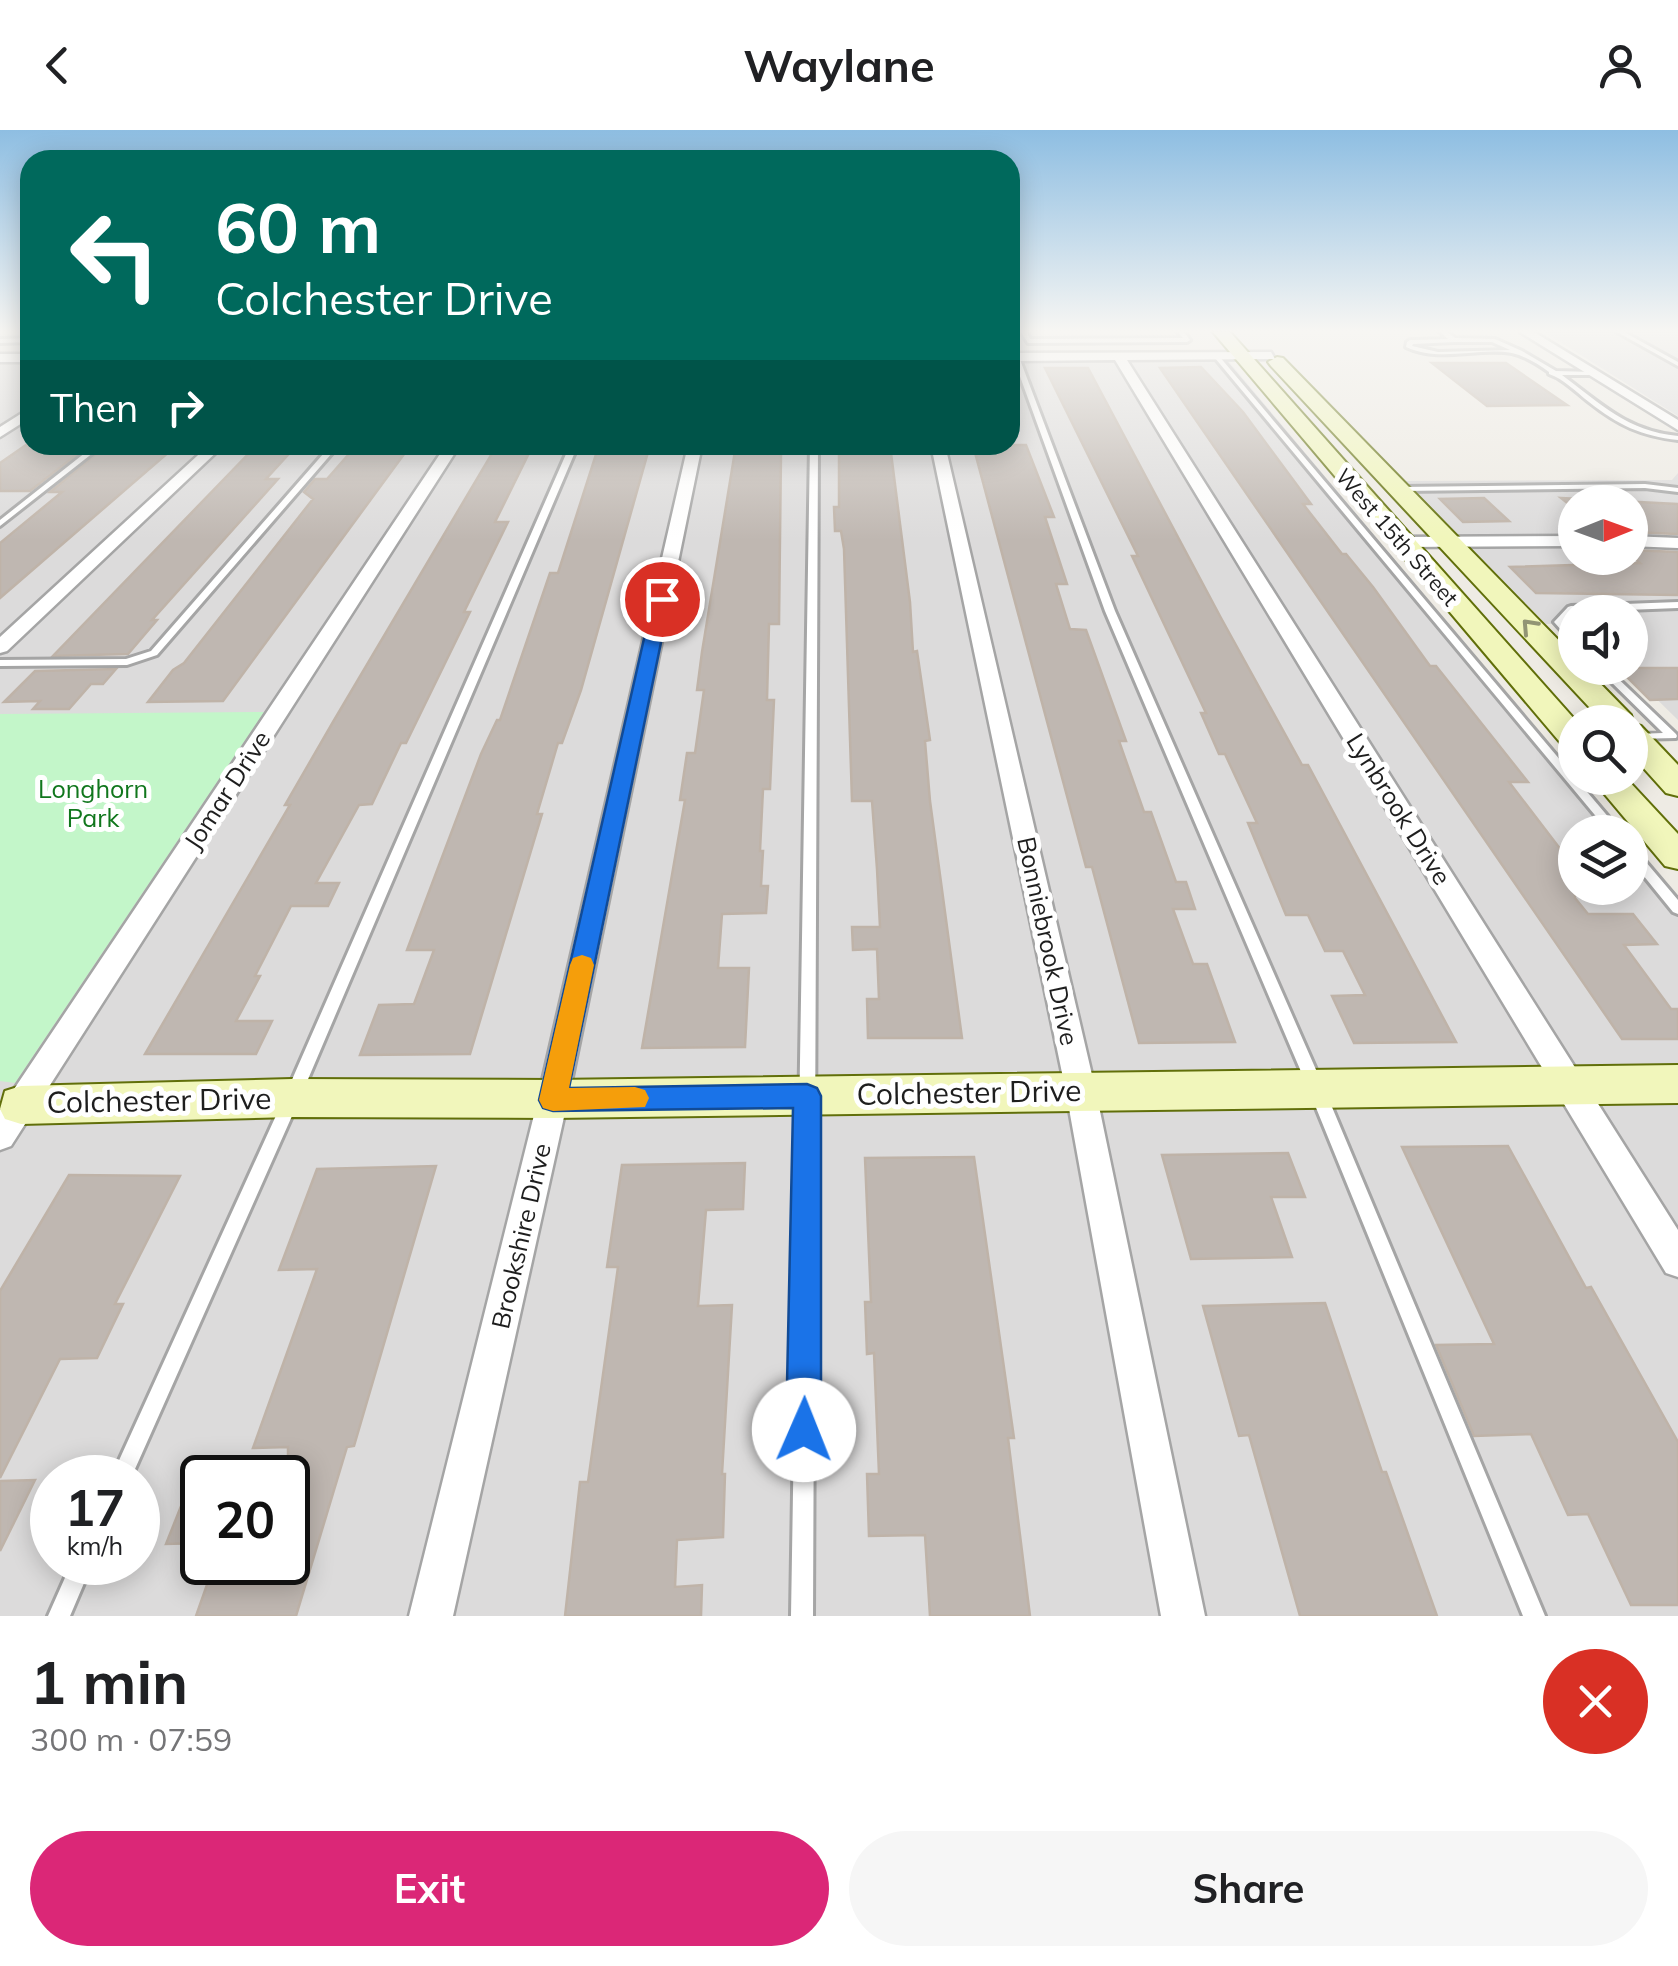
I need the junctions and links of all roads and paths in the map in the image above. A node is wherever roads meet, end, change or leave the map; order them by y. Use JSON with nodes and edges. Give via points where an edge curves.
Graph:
{"nodes":[{"id":1,"x":1030,"y":401,"type":"edge"},
{"id":2,"x":1146,"y":401,"type":"edge"},
{"id":3,"x":1266,"y":401,"type":"edge"},
{"id":4,"x":1271,"y":401,"type":"edge"},
{"id":5,"x":1315,"y":401,"type":"edge"},
{"id":6,"x":1593,"y":401,"type":"edge"},
{"id":7,"x":1638,"y":401,"type":"edge"},
{"id":8,"x":1678,"y":426,"type":"edge"},
{"id":9,"x":1678,"y":438,"type":"edge"},
{"id":10,"x":86,"y":455,"type":"edge"},
{"id":11,"x":206,"y":455,"type":"edge"},
{"id":12,"x":326,"y":455,"type":"edge"},
{"id":13,"x":446,"y":455,"type":"edge"},
{"id":14,"x":570,"y":455,"type":"edge"},
{"id":15,"x":693,"y":455,"type":"edge"},
{"id":16,"x":814,"y":455,"type":"edge"},
{"id":17,"x":940,"y":455,"type":"edge"},
{"id":18,"x":1401,"y":489,"type":"junction"},
{"id":19,"x":1678,"y":490,"type":"edge"},
{"id":20,"x":0,"y":524,"type":"edge"},
{"id":21,"x":1558,"y":541,"type":"edge"},
{"id":22,"x":1648,"y":541,"type":"edge"},
{"id":23,"x":1400,"y":542,"type":"junction"},
{"id":24,"x":1451,"y":542,"type":"junction"},
{"id":25,"x":1678,"y":543,"type":"edge"},
{"id":26,"x":1678,"y":606,"type":"edge"},
{"id":27,"x":1648,"y":607,"type":"edge"},
{"id":28,"x":0,"y":647,"type":"edge"},
{"id":29,"x":0,"y":663,"type":"edge"},
{"id":30,"x":1619,"y":685,"type":"edge"},
{"id":31,"x":1604,"y":705,"type":"edge"},
{"id":32,"x":1558,"y":721,"type":"edge"},
{"id":33,"x":1648,"y":734,"type":"edge"},
{"id":34,"x":1675,"y":739,"type":"edge"},
{"id":35,"x":1648,"y":752,"type":"edge"},
{"id":36,"x":1678,"y":784,"type":"edge"},
{"id":37,"x":1623,"y":795,"type":"edge"},
{"id":38,"x":1600,"y":815,"type":"edge"},
{"id":39,"x":1678,"y":857,"type":"edge"},
{"id":40,"x":1648,"y":873,"type":"edge"},
{"id":41,"x":1678,"y":910,"type":"edge"},
{"id":42,"x":1678,"y":1084,"type":"edge"},
{"id":43,"x":1569,"y":1085,"type":"junction"},
{"id":44,"x":1316,"y":1088,"type":"junction"},
{"id":45,"x":1081,"y":1092,"type":"junction"},
{"id":46,"x":807,"y":1096,"type":"junction"},
{"id":47,"x":292,"y":1098,"type":"junction"},
{"id":48,"x":553,"y":1100,"type":"junction"},
{"id":49,"x":10,"y":1120,"type":"edge"},
{"id":50,"x":1678,"y":1261,"type":"edge"},
{"id":51,"x":131,"y":1455,"type":"edge"},
{"id":52,"x":73,"y":1585,"type":"edge"},
{"id":53,"x":59,"y":1616,"type":"edge"},
{"id":54,"x":432,"y":1616,"type":"edge"},
{"id":55,"x":802,"y":1616,"type":"edge"},
{"id":56,"x":1183,"y":1616,"type":"edge"},
{"id":57,"x":1534,"y":1616,"type":"edge"}],
"edges":[{"from":1,"to":44,"type":"lane","via":[[1110,612]]},
{"from":2,"to":43,"type":"street","name":"Lynbrook Drive"},
{"from":3,"to":38,"type":"lane"},
{"from":4,"to":23,"type":"main road","name":"West 15th Street"},
{"from":5,"to":18,"type":"main road","name":"West 15th Street"},
{"from":6,"to":9,"type":"lane","via":[[1638,432]]},
{"from":7,"to":8,"type":"street"},
{"from":10,"to":20,"type":"lane"},
{"from":11,"to":28,"type":"street"},
{"from":12,"to":29,"type":"lane","via":[[154,653],[128,662]]},
{"from":13,"to":49,"type":"street","name":"Jomar Drive"},
{"from":14,"to":47,"type":"lane"},
{"from":15,"to":48,"type":"street","name":"Brookshire Drive"},
{"from":16,"to":46,"type":"lane"},
{"from":17,"to":45,"type":"street","name":"Bonniebrook Drive"},
{"from":18,"to":19,"type":"lane"},
{"from":18,"to":24,"type":"main road","name":"West 15th Street"},
{"from":21,"to":24,"type":"street"},
{"from":22,"to":25,"type":"street"},
{"from":23,"to":24,"type":"street"},
{"from":23,"to":32,"type":"main road","name":"West 15th Street"},
{"from":31,"to":24,"type":"main road","name":"West 15th Street","one_way":true},
{"from":26,"to":27,"type":"lane"},
{"from":30,"to":34,"type":"lane"},
{"from":33,"to":34,"type":"lane"},
{"from":35,"to":36,"type":"main road","name":"West 15th Street"},
{"from":37,"to":39,"type":"main road"},
{"from":40,"to":41,"type":"lane"},
{"from":42,"to":43,"type":"main road","name":"Colchester Drive"},
{"from":43,"to":44,"type":"main road","name":"Colchester Drive"},
{"from":43,"to":50,"type":"street","name":"Lynbrook Drive"},
{"from":44,"to":45,"type":"main road","name":"Colchester Drive"},
{"from":44,"to":57,"type":"lane"},
{"from":45,"to":46,"type":"main road","name":"Colchester Drive"},
{"from":45,"to":56,"type":"street","name":"Bonniebrook Drive"},
{"from":46,"to":48,"type":"main road","name":"Colchester Drive"},
{"from":46,"to":55,"type":"lane"},
{"from":47,"to":48,"type":"main road","name":"Colchester Drive"},
{"from":47,"to":49,"type":"main road","name":"Colchester Drive"},
{"from":47,"to":51,"type":"lane"},
{"from":48,"to":54,"type":"street","name":"Brookshire Drive"},
{"from":52,"to":53,"type":"lane"}]}
